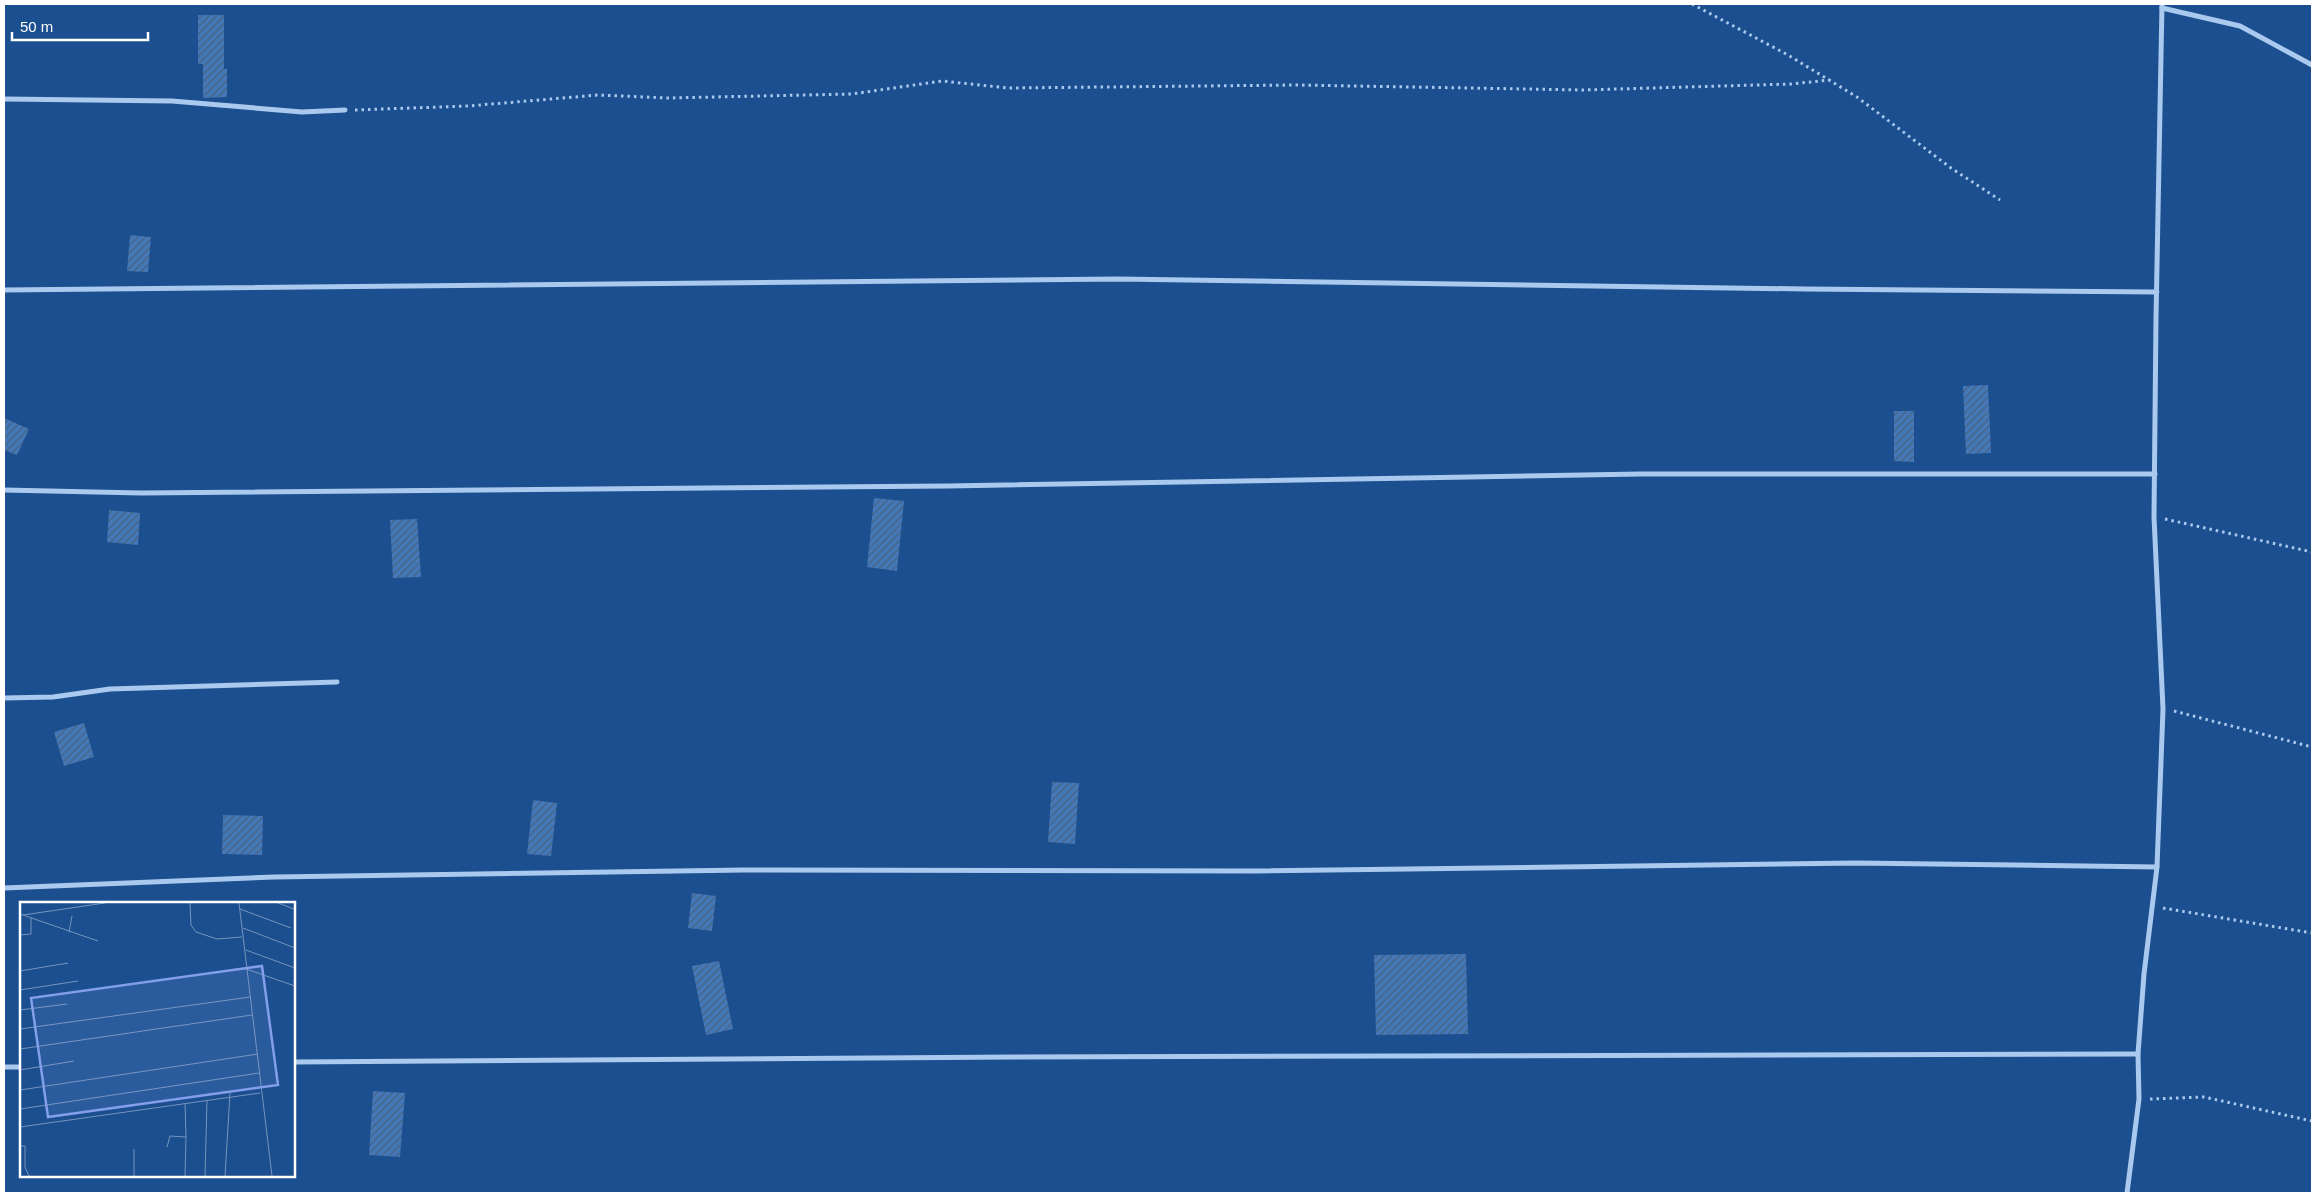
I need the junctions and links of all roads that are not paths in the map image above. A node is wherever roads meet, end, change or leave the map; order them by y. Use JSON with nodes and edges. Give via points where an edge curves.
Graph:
{"nodes":[{"id":1,"x":2162,"y":6,"type":"edge"},
{"id":2,"x":2312,"y":65,"type":"edge"},
{"id":3,"x":4,"y":99,"type":"edge"},
{"id":4,"x":345,"y":110,"type":"road end"},
{"id":5,"x":4,"y":290,"type":"edge"},
{"id":6,"x":2157,"y":292,"type":"junction"},
{"id":7,"x":2155,"y":474,"type":"junction"},
{"id":8,"x":4,"y":490,"type":"edge"},
{"id":9,"x":337,"y":682,"type":"dead end"},
{"id":10,"x":4,"y":698,"type":"edge"},
{"id":11,"x":2157,"y":867,"type":"junction"},
{"id":12,"x":4,"y":888,"type":"edge"},
{"id":13,"x":2138,"y":1054,"type":"junction"},
{"id":14,"x":295,"y":1062,"type":"edge"},
{"id":15,"x":20,"y":1067,"type":"edge"},
{"id":16,"x":4,"y":1068,"type":"edge"},
{"id":17,"x":2127,"y":1193,"type":"edge"}],
"edges":[{"from":1,"to":2,"type":"street","via":[[2240,26]]},
{"from":1,"to":6,"type":"street"},
{"from":3,"to":4,"type":"street","via":[[172,101],[302,112]]},
{"from":5,"to":6,"type":"street","via":[[1118,279]]},
{"from":6,"to":7,"type":"street"},
{"from":7,"to":8,"type":"street","via":[[1640,474],[948,486],[141,493]]},
{"from":7,"to":11,"type":"street","via":[[2163,709]]},
{"from":9,"to":10,"type":"street","via":[[110,689],[53,697]]},
{"from":11,"to":12,"type":"street","via":[[1856,863],[1255,871],[744,870],[274,877]]},
{"from":11,"to":13,"type":"street"},
{"from":13,"to":14,"type":"street"},
{"from":13,"to":17,"type":"street","via":[[2139,1099]]},
{"from":15,"to":16,"type":"street"}]}
